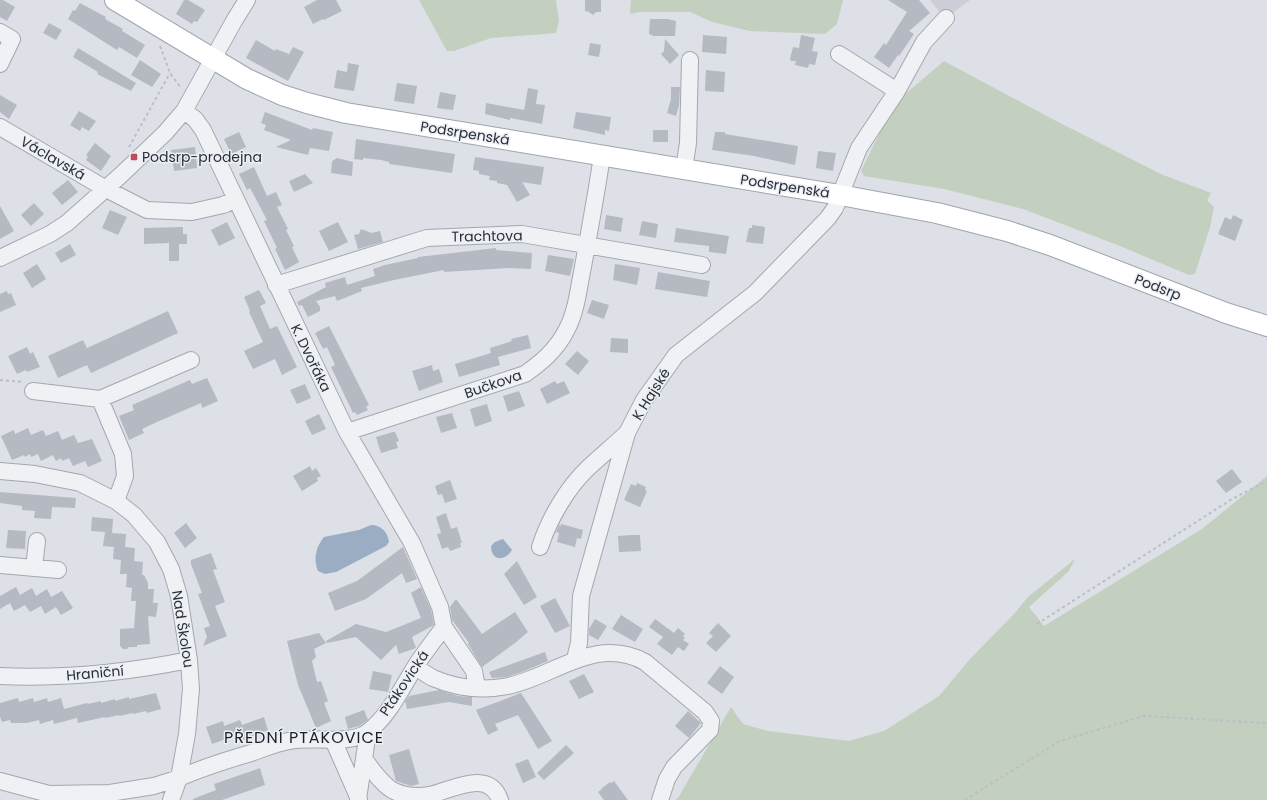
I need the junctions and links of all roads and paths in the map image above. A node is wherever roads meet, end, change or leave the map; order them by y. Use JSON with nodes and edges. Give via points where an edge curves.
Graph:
{"nodes":[{"id":1,"x":115,"y":0,"type":"edge"},
{"id":2,"x":247,"y":0,"type":"edge"},
{"id":3,"x":946,"y":18,"type":"dead end"},
{"id":4,"x":162,"y":28,"type":"junction"},
{"id":5,"x":6,"y":36,"type":"edge"},
{"id":6,"x":839,"y":54,"type":"dead end"},
{"id":7,"x":213,"y":60,"type":"junction"},
{"id":8,"x":690,"y":60,"type":"dead end"},
{"id":9,"x":0,"y":64,"type":"edge"},
{"id":10,"x":170,"y":73,"type":"junction"},
{"id":11,"x":897,"y":91,"type":"junction"},
{"id":12,"x":188,"y":104,"type":"junction"},
{"id":13,"x":0,"y":128,"type":"edge"},
{"id":14,"x":129,"y":148,"type":"dead end"},
{"id":15,"x":602,"y":156,"type":"junction"},
{"id":16,"x":684,"y":169,"type":"junction"},
{"id":17,"x":106,"y":189,"type":"junction"},
{"id":18,"x":840,"y":195,"type":"junction"},
{"id":19,"x":235,"y":200,"type":"junction"},
{"id":20,"x":587,"y":245,"type":"junction"},
{"id":21,"x":1050,"y":245,"type":"joint"},
{"id":22,"x":0,"y":258,"type":"edge"},
{"id":23,"x":702,"y":265,"type":"dead end"},
{"id":24,"x":276,"y":285,"type":"junction"},
{"id":25,"x":1267,"y":326,"type":"edge"},
{"id":26,"x":191,"y":360,"type":"dead end"},
{"id":27,"x":0,"y":380,"type":"edge"},
{"id":28,"x":33,"y":391,"type":"joint"},
{"id":29,"x":100,"y":399,"type":"junction"},
{"id":30,"x":347,"y":432,"type":"junction"},
{"id":31,"x":627,"y":433,"type":"junction"},
{"id":32,"x":0,"y":471,"type":"edge"},
{"id":33,"x":1267,"y":481,"type":"edge"},
{"id":34,"x":116,"y":501,"type":"junction"},
{"id":35,"x":36,"y":541,"type":"dead end"},
{"id":36,"x":540,"y":547,"type":"dead end"},
{"id":37,"x":0,"y":565,"type":"edge"},
{"id":38,"x":34,"y":568,"type":"junction"},
{"id":39,"x":58,"y":570,"type":"dead end"},
{"id":40,"x":1037,"y":624,"type":"dead end"},
{"id":41,"x":444,"y":627,"type":"junction"},
{"id":42,"x":189,"y":660,"type":"junction"},
{"id":43,"x":575,"y":660,"type":"junction"},
{"id":44,"x":415,"y":667,"type":"junction"},
{"id":45,"x":0,"y":676,"type":"edge"},
{"id":46,"x":477,"y":688,"type":"junction"},
{"id":47,"x":1267,"y":723,"type":"edge"},
{"id":48,"x":368,"y":732,"type":"junction"},
{"id":49,"x":333,"y":740,"type":"junction"},
{"id":50,"x":364,"y":759,"type":"junction"},
{"id":51,"x":179,"y":778,"type":"junction"},
{"id":52,"x":0,"y":781,"type":"edge"},
{"id":53,"x":170,"y":800,"type":"edge"},
{"id":54,"x":359,"y":800,"type":"edge"},
{"id":55,"x":500,"y":800,"type":"edge"},
{"id":56,"x":660,"y":800,"type":"edge"},
{"id":57,"x":965,"y":800,"type":"edge"}],
"edges":[{"from":1,"to":4,"type":"main road","name":"Podsrpenská"},
{"from":2,"to":7,"type":"street"},
{"from":3,"to":11,"type":"street","name":"K Hajské","via":[[924,42]]},
{"from":4,"to":7,"type":"main road","name":"Podsrpenská"},
{"from":4,"to":10,"type":"path","via":[[157,37]]},
{"from":5,"to":9,"type":"street"},
{"from":6,"to":11,"type":"street"},
{"from":7,"to":12,"type":"street"},
{"from":7,"to":15,"type":"main road","name":"Podsrpenská","via":[[264,87],[325,108]]},
{"from":8,"to":16,"type":"street","via":[[688,143]]},
{"from":10,"to":12,"type":"path","via":[[184,93]]},
{"from":10,"to":14,"type":"path"},
{"from":11,"to":18,"type":"street","name":"K Hajské","via":[[859,148]]},
{"from":12,"to":17,"type":"street","via":[[165,133]]},
{"from":12,"to":19,"type":"street","name":"K. Dvořáka","via":[[203,130]]},
{"from":13,"to":17,"type":"street","name":"Václavská"},
{"from":15,"to":16,"type":"main road","name":"Podsrpenská"},
{"from":15,"to":20,"type":"street","name":"Bučkova"},
{"from":16,"to":18,"type":"main road","name":"Podsrpenská"},
{"from":17,"to":19,"type":"street","name":"Václavská","via":[[147,210],[192,212]]},
{"from":17,"to":22,"type":"street","via":[[50,234]]},
{"from":18,"to":21,"type":"main road","name":"Podsrpenská","via":[[937,213]]},
{"from":18,"to":31,"type":"street","name":"K Hajské","via":[[828,218],[755,293],[676,355],[644,400]]},
{"from":19,"to":24,"type":"street","name":"K. Dvořáka"},
{"from":20,"to":23,"type":"street","name":"Trachtova"},
{"from":20,"to":24,"type":"street","name":"Trachtova","via":[[522,234],[427,238]]},
{"from":20,"to":30,"type":"street","name":"Bučkova","via":[[572,317],[556,348],[545,360],[525,374]]},
{"from":21,"to":25,"type":"main road","name":"Podsrp","via":[[1226,313]]},
{"from":24,"to":30,"type":"street","name":"K. Dvořáka"},
{"from":26,"to":29,"type":"street"},
{"from":27,"to":28,"type":"path","via":[[34,384]]},
{"from":28,"to":29,"type":"street"},
{"from":29,"to":34,"type":"street","via":[[123,454],[125,476]]},
{"from":30,"to":41,"type":"street","name":"K. Dvořáka","via":[[412,543],[440,607]]},
{"from":31,"to":36,"type":"street","via":[[587,469],[562,500]]},
{"from":31,"to":43,"type":"street","name":"K Hajské","via":[[581,596],[579,643]]},
{"from":32,"to":34,"type":"street","name":"Nad Školou","via":[[35,474],[80,483]]},
{"from":33,"to":40,"type":"path","via":[[1232,499]]},
{"from":34,"to":42,"type":"street","name":"Nad Školou","via":[[134,515],[157,542],[171,569],[179,596]]},
{"from":35,"to":38,"type":"street"},
{"from":37,"to":38,"type":"street"},
{"from":38,"to":39,"type":"street"},
{"from":41,"to":44,"type":"street","name":"Ptákovická"},
{"from":41,"to":46,"type":"street","via":[[474,672]]},
{"from":42,"to":45,"type":"street","name":"Hraniční","via":[[112,673],[67,677]]},
{"from":42,"to":51,"type":"street","name":"Nad Školou","via":[[192,689]]},
{"from":43,"to":46,"type":"street","via":[[509,686]]},
{"from":43,"to":56,"type":"street","via":[[615,652],[635,657],[645,662],[705,712],[711,721],[710,730],[674,767]]},
{"from":44,"to":46,"type":"street","via":[[447,683]]},
{"from":44,"to":48,"type":"street","name":"Ptákovická","via":[[386,714]]},
{"from":47,"to":57,"type":"path","via":[[1144,716],[1060,741]]},
{"from":48,"to":49,"type":"street","name":"Ptákovická","via":[[352,739]]},
{"from":48,"to":50,"type":"street"},
{"from":49,"to":51,"type":"street","name":"Ptákovická","via":[[289,740]]},
{"from":49,"to":54,"type":"street"},
{"from":50,"to":54,"type":"street"},
{"from":50,"to":55,"type":"street","via":[[382,781],[392,790],[404,795],[430,794],[469,783],[480,783],[489,785]]},
{"from":51,"to":52,"type":"street","name":"Ptákovická","via":[[154,786],[110,793],[49,794]]},
{"from":51,"to":53,"type":"street"}]}
